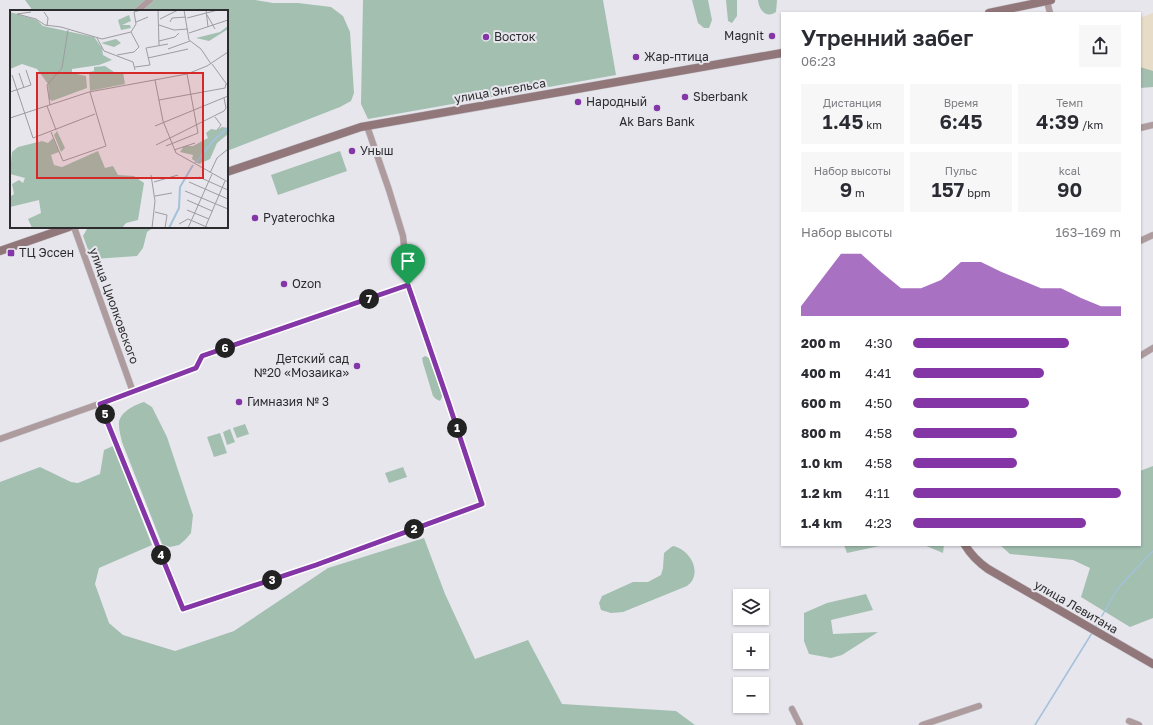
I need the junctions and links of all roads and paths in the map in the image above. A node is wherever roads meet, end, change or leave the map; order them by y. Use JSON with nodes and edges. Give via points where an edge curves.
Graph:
{"nodes":[{"id":1,"x":150,"y":0,"type":"edge"},
{"id":2,"x":1049,"y":1,"type":"edge"},
{"id":3,"x":138,"y":10,"type":"edge"},
{"id":4,"x":994,"y":12,"type":"edge"},
{"id":5,"x":1050,"y":12,"type":"edge"},
{"id":6,"x":781,"y":53,"type":"edge"},
{"id":7,"x":1153,"y":125,"type":"edge"},
{"id":8,"x":367,"y":126,"type":"junction"},
{"id":9,"x":1141,"y":128,"type":"edge"},
{"id":10,"x":228,"y":172,"type":"edge"},
{"id":11,"x":66,"y":228,"type":"edge"},
{"id":12,"x":74,"y":228,"type":"edge"},
{"id":13,"x":1153,"y":235,"type":"edge"},
{"id":14,"x":1141,"y":241,"type":"edge"},
{"id":15,"x":0,"y":251,"type":"edge"},
{"id":16,"x":408,"y":285,"type":"junction"},
{"id":17,"x":1153,"y":348,"type":"edge"},
{"id":18,"x":1141,"y":355,"type":"edge"},
{"id":19,"x":133,"y":392,"type":"junction"},
{"id":20,"x":100,"y":404,"type":"junction"},
{"id":21,"x":0,"y":439,"type":"edge"},
{"id":22,"x":966,"y":546,"type":"edge"},
{"id":23,"x":1153,"y":664,"type":"edge"},
{"id":24,"x":979,"y":706,"type":"dead end"},
{"id":25,"x":792,"y":709,"type":"dead end"},
{"id":26,"x":1128,"y":721,"type":"dead end"},
{"id":27,"x":800,"y":725,"type":"edge"},
{"id":28,"x":922,"y":725,"type":"edge"},
{"id":29,"x":1138,"y":725,"type":"edge"}],
"edges":[{"from":1,"to":3,"type":"street"},
{"from":2,"to":4,"type":"main road"},
{"from":2,"to":5,"type":"street"},
{"from":6,"to":8,"type":"main road","name":"улица Энгельса"},
{"from":7,"to":9,"type":"street"},
{"from":8,"to":10,"type":"main road","name":"улица Энгельса"},
{"from":8,"to":16,"type":"street","via":[[402,236]]},
{"from":11,"to":15,"type":"main road"},
{"from":12,"to":19,"type":"street","name":"улица Циолковского"},
{"from":13,"to":14,"type":"street"},
{"from":16,"to":19,"type":"street","via":[[202,356],[196,368]]},
{"from":16,"to":20,"type":"street","via":[[482,504],[316,565],[183,609]]},
{"from":17,"to":18,"type":"street"},
{"from":19,"to":20,"type":"street"},
{"from":20,"to":21,"type":"street"},
{"from":22,"to":23,"type":"main road","name":"улица Левитана","via":[[978,562],[988,569]]},
{"from":24,"to":28,"type":"street"},
{"from":25,"to":27,"type":"street"},
{"from":26,"to":29,"type":"street"}]}
